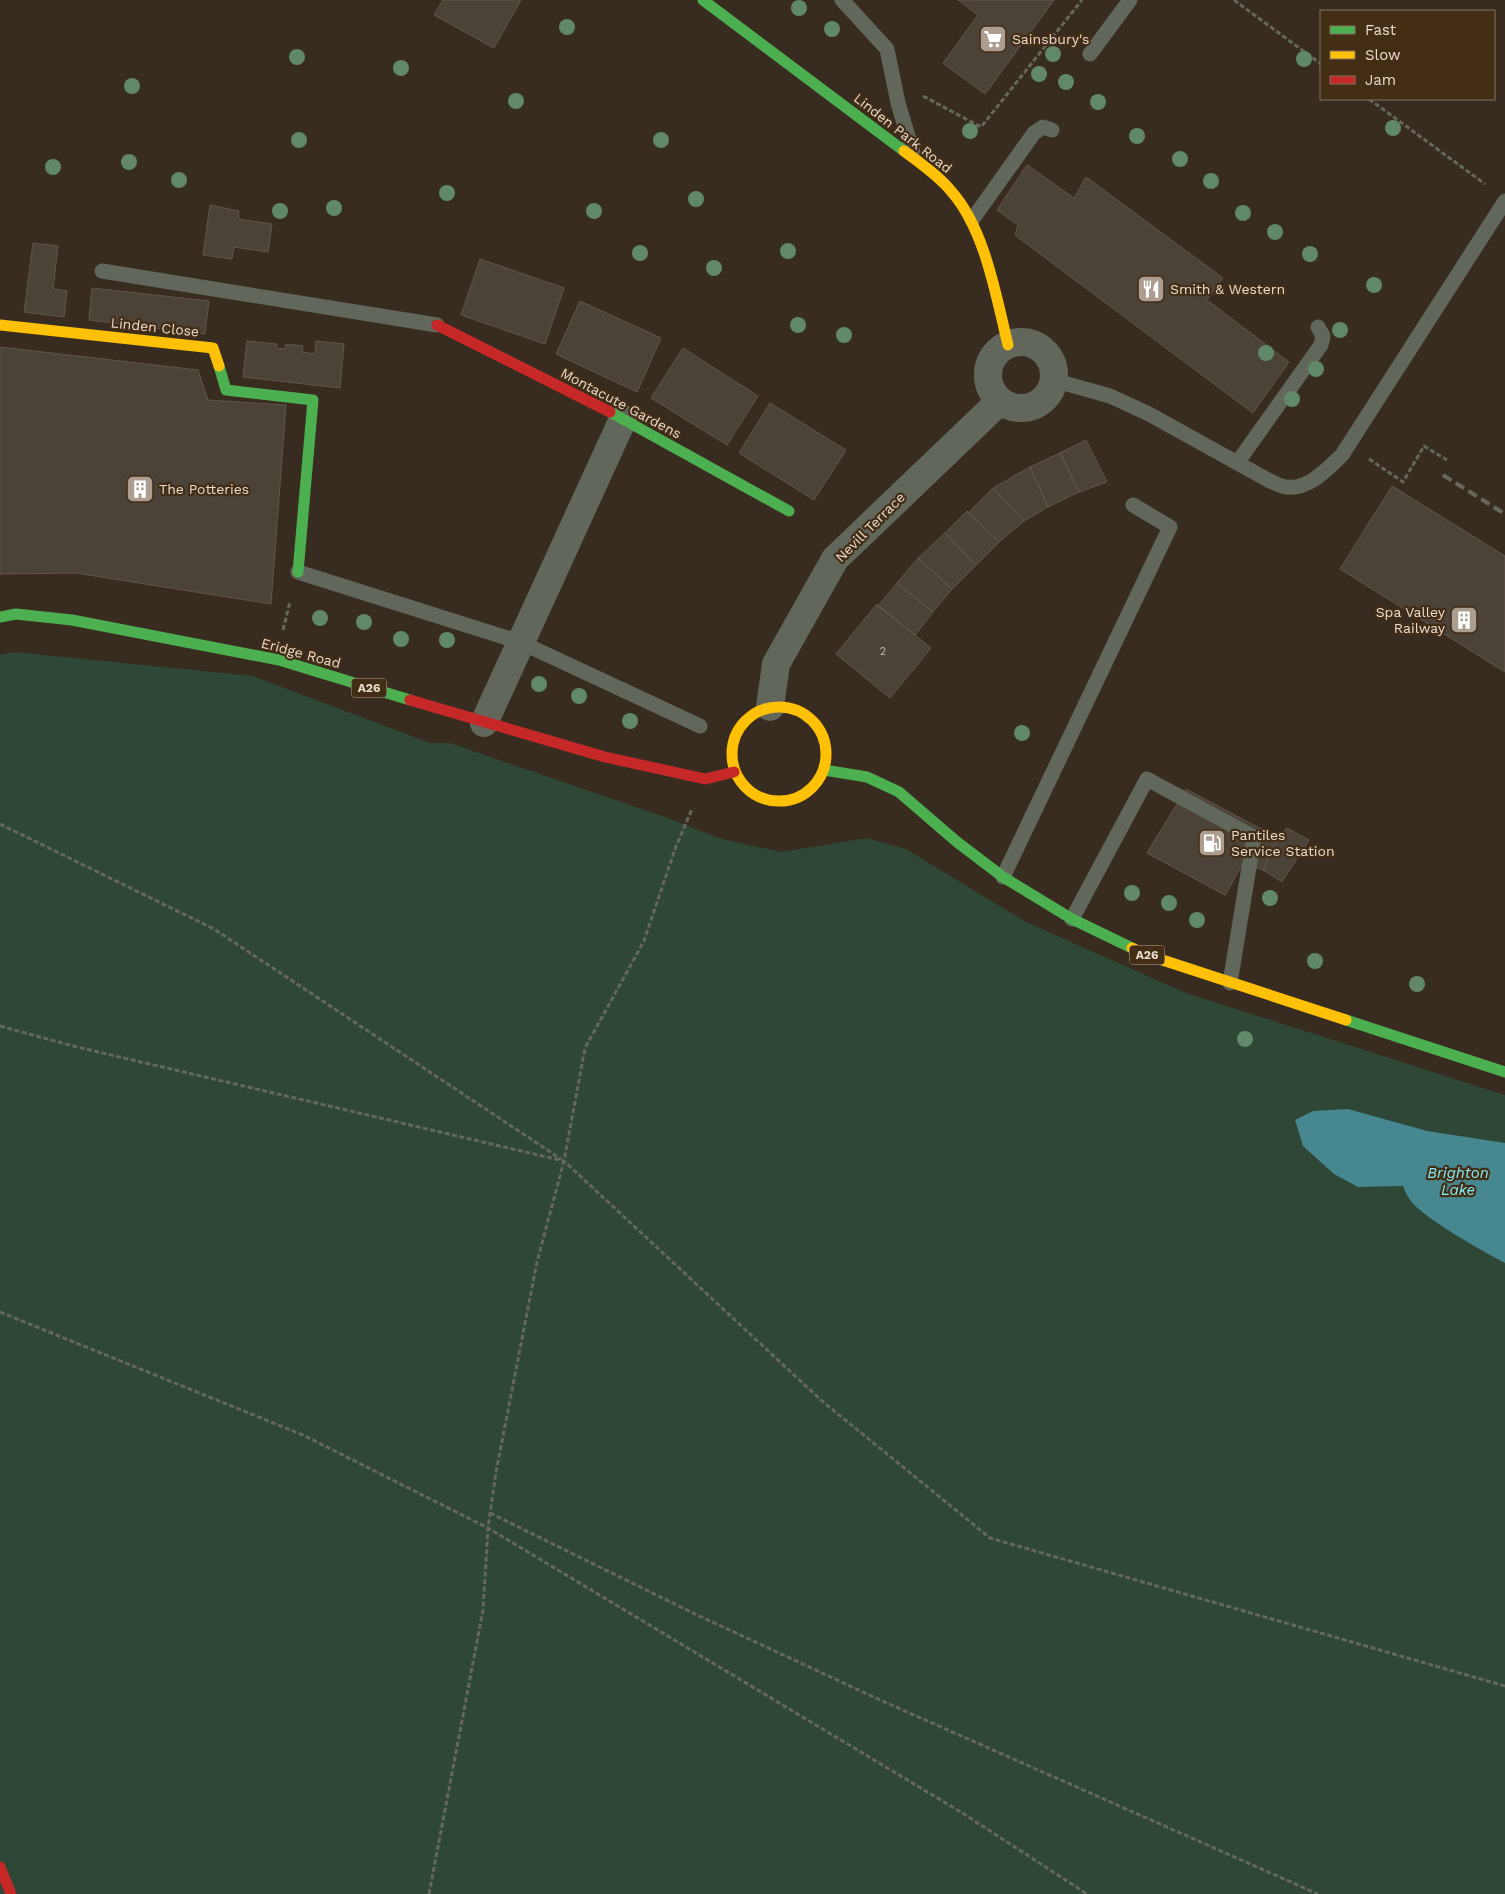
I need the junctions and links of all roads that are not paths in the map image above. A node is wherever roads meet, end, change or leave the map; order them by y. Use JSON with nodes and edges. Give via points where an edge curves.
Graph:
{"nodes":[{"id":1,"x":703,"y":0,"type":"edge"},
{"id":2,"x":842,"y":0,"type":"edge"},
{"id":3,"x":1130,"y":0,"type":"edge"},
{"id":4,"x":1090,"y":54,"type":"dead end"},
{"id":5,"x":1052,"y":130,"type":"dead end"},
{"id":6,"x":916,"y":160,"type":"junction"},
{"id":7,"x":1505,"y":201,"type":"edge"},
{"id":8,"x":972,"y":220,"type":"junction"},
{"id":9,"x":102,"y":271,"type":"dead end"},
{"id":10,"x":0,"y":325,"type":"edge"},
{"id":11,"x":437,"y":325,"type":"joint"},
{"id":12,"x":1318,"y":327,"type":"dead end"},
{"id":13,"x":1008,"y":345,"type":"junction"},
{"id":14,"x":1054,"y":380,"type":"junction"},
{"id":15,"x":1000,"y":401,"type":"junction"},
{"id":16,"x":622,"y":419,"type":"junction"},
{"id":17,"x":1237,"y":463,"type":"junction"},
{"id":18,"x":1133,"y":505,"type":"dead end"},
{"id":19,"x":790,"y":511,"type":"dead end"},
{"id":20,"x":298,"y":572,"type":"joint"},
{"id":21,"x":0,"y":617,"type":"edge"},
{"id":22,"x":520,"y":642,"type":"junction"},
{"id":23,"x":770,"y":707,"type":"junction"},
{"id":24,"x":484,"y":723,"type":"junction"},
{"id":25,"x":700,"y":726,"type":"dead end"},
{"id":26,"x":824,"y":770,"type":"junction"},
{"id":27,"x":734,"y":772,"type":"junction"},
{"id":28,"x":1003,"y":877,"type":"junction"},
{"id":29,"x":1072,"y":919,"type":"junction"},
{"id":30,"x":1230,"y":982,"type":"junction"},
{"id":31,"x":1505,"y":1072,"type":"edge"},
{"id":32,"x":0,"y":1867,"type":"edge"},
{"id":33,"x":11,"y":1894,"type":"edge"}],
"edges":[{"from":1,"to":6,"type":"main road","name":"Linden Park Road"},
{"from":2,"to":6,"type":"lane","via":[[887,49]]},
{"from":3,"to":4,"type":"lane"},
{"from":5,"to":8,"type":"lane","via":[[1043,127],[1034,133]]},
{"from":6,"to":8,"type":"main road","name":"Linden Park Road","via":[[951,190]]},
{"from":7,"to":17,"type":"lane","via":[[1342,455],[1304,485],[1286,487]]},
{"from":8,"to":13,"type":"main road","name":"Linden Park Road"},
{"from":9,"to":11,"type":"lane"},
{"from":10,"to":20,"type":"main road","name":"Linden Close","via":[[213,348],[226,390],[313,400]]},
{"from":11,"to":16,"type":"main road","name":"Montacute Gardens"},
{"from":12,"to":17,"type":"lane","via":[[1323,336],[1321,345]]},
{"from":13,"to":14,"type":"street","via":[[1028,342],[1045,352]]},
{"from":13,"to":15,"type":"street","via":[[998,350],[988,370],[992,393]]},
{"from":14,"to":15,"type":"street","via":[[1043,400],[1033,406],[1010,407]]},
{"from":14,"to":17,"type":"lane","via":[[1110,396]]},
{"from":15,"to":23,"type":"street","name":"Nevill Terrace","via":[[835,559],[776,664]]},
{"from":16,"to":19,"type":"main road","name":"Montacute Gardens"},
{"from":16,"to":22,"type":"street"},
{"from":18,"to":28,"type":"lane","via":[[1170,527]]},
{"from":20,"to":22,"type":"lane"},
{"from":21,"to":24,"type":"main road","name":"Eridge Road","number":"A26","via":[[16,614],[72,620],[279,660]]},
{"from":22,"to":24,"type":"street"},
{"from":22,"to":25,"type":"lane"},
{"from":23,"to":26,"type":"main road","via":[[797,710],[818,727],[827,756]]},
{"from":23,"to":27,"type":"main road","via":[[753,714],[741,725],[730,754]]},
{"from":24,"to":27,"type":"main road","name":"Eridge Road","number":"A26","via":[[605,757],[705,779]]},
{"from":26,"to":27,"type":"main road","via":[[804,795],[788,801],[756,796],[743,786]]},
{"from":26,"to":28,"type":"main road","number":"A26","via":[[867,777],[898,792]]},
{"from":28,"to":29,"type":"main road","number":"A26"},
{"from":29,"to":30,"type":"main road","number":"A26","via":[[1147,955]]},
{"from":29,"to":30,"type":"lane","via":[[1147,779],[1254,837]]},
{"from":30,"to":31,"type":"main road","number":"A26"},
{"from":32,"to":33,"type":"main road"}]}
